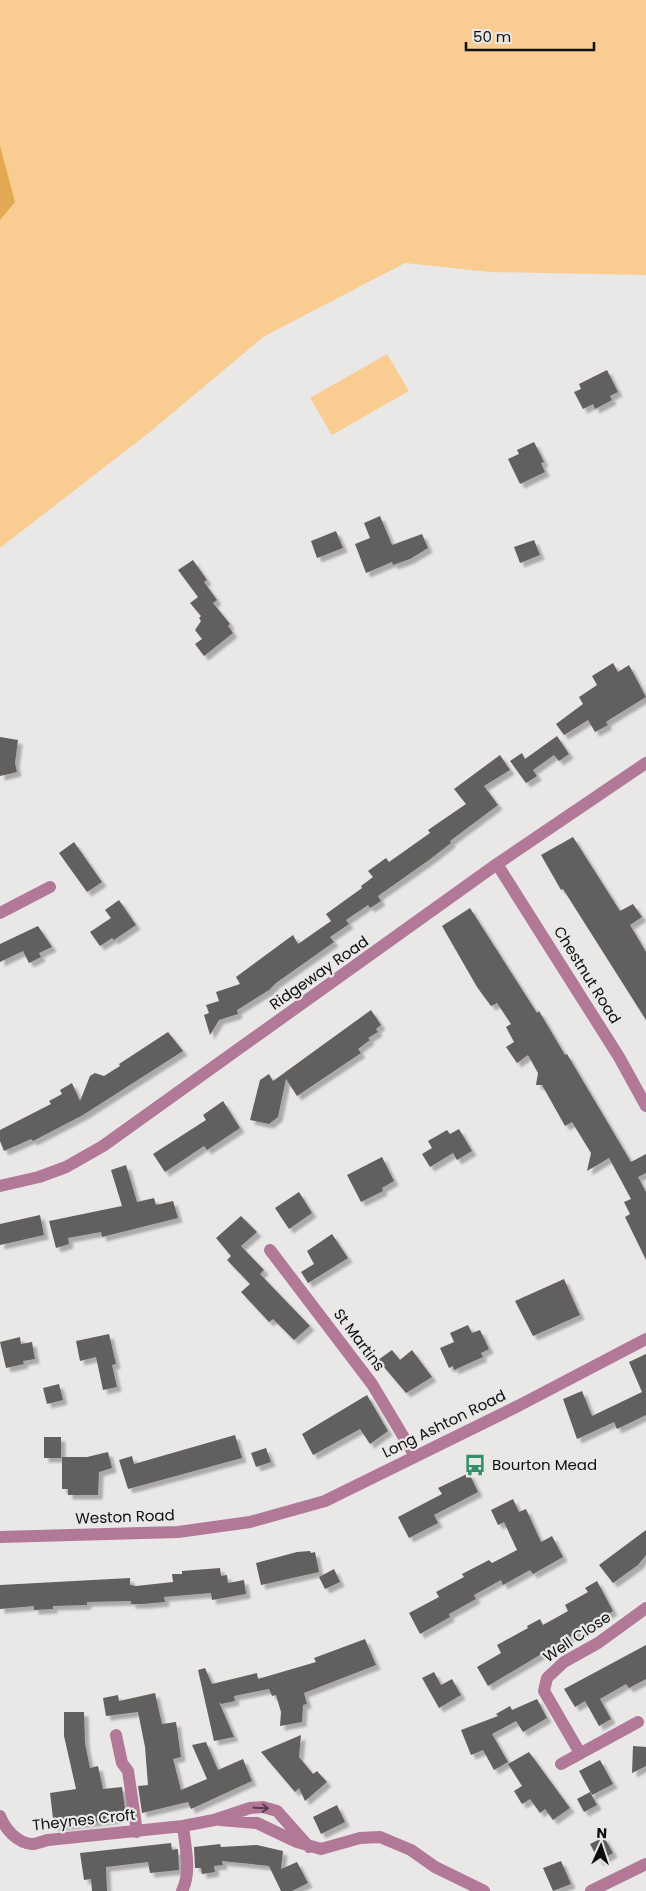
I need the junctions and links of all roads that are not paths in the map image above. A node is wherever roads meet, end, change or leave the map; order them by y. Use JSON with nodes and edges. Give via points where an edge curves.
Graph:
{"nodes":[{"id":1,"x":646,"y":763,"type":"edge"},
{"id":2,"x":497,"y":864,"type":"junction"},
{"id":3,"x":50,"y":887,"type":"dead end"},
{"id":4,"x":0,"y":913,"type":"edge"},
{"id":5,"x":646,"y":1106,"type":"edge"},
{"id":6,"x":0,"y":1186,"type":"edge"},
{"id":7,"x":270,"y":1250,"type":"dead end"},
{"id":8,"x":646,"y":1339,"type":"edge"},
{"id":9,"x":415,"y":1456,"type":"junction"},
{"id":10,"x":250,"y":1522,"type":"joint"},
{"id":11,"x":0,"y":1538,"type":"edge"},
{"id":12,"x":646,"y":1608,"type":"edge"},
{"id":13,"x":638,"y":1722,"type":"dead end"},
{"id":14,"x":116,"y":1735,"type":"dead end"},
{"id":15,"x":580,"y":1753,"type":"junction"},
{"id":16,"x":561,"y":1764,"type":"dead end"},
{"id":17,"x":0,"y":1816,"type":"edge"},
{"id":18,"x":214,"y":1820,"type":"junction"},
{"id":19,"x":183,"y":1826,"type":"junction"},
{"id":20,"x":137,"y":1832,"type":"junction"},
{"id":21,"x":309,"y":1847,"type":"junction"},
{"id":22,"x":646,"y":1864,"type":"edge"},
{"id":23,"x":182,"y":1891,"type":"edge"},
{"id":24,"x":484,"y":1891,"type":"edge"},
{"id":25,"x":591,"y":1891,"type":"edge"}],
"edges":[{"from":1,"to":2,"type":"street","name":"Ridgeway Road"},
{"from":2,"to":5,"type":"street","name":"Chestnut Road","via":[[619,1057]]},
{"from":2,"to":6,"type":"street","name":"Ridgeway Road","via":[[103,1146],[66,1167]]},
{"from":3,"to":4,"type":"street"},
{"from":7,"to":9,"type":"street","name":"St Martins","via":[[372,1384]]},
{"from":8,"to":9,"type":"street","name":"Long Ashton Road"},
{"from":9,"to":10,"type":"street","name":"Long Ashton Road","via":[[326,1501]]},
{"from":10,"to":11,"type":"street","name":"Weston Road","via":[[178,1532]]},
{"from":12,"to":15,"type":"street","name":"Well Close","via":[[598,1643],[564,1662],[547,1678],[544,1691]]},
{"from":13,"to":15,"type":"street"},
{"from":14,"to":20,"type":"street","via":[[122,1763],[128,1771]]},
{"from":15,"to":16,"type":"street"},
{"from":17,"to":20,"type":"street","name":"Theynes Croft","via":[[15,1838],[32,1844]]},
{"from":18,"to":19,"type":"street","name":"Theynes Croft"},
{"from":18,"to":21,"type":"street","name":"Theynes Croft","via":[[257,1823]]},
{"from":18,"to":21,"type":"street","name":"Theynes Croft","one_way":true,"via":[[263,1807],[277,1811]]},
{"from":19,"to":20,"type":"street","name":"Theynes Croft"},
{"from":19,"to":23,"type":"street","via":[[188,1866]]},
{"from":21,"to":24,"type":"street","name":"Theynes Croft","via":[[321,1849],[360,1838],[380,1838],[411,1850],[435,1867]]},
{"from":22,"to":25,"type":"street"}]}
